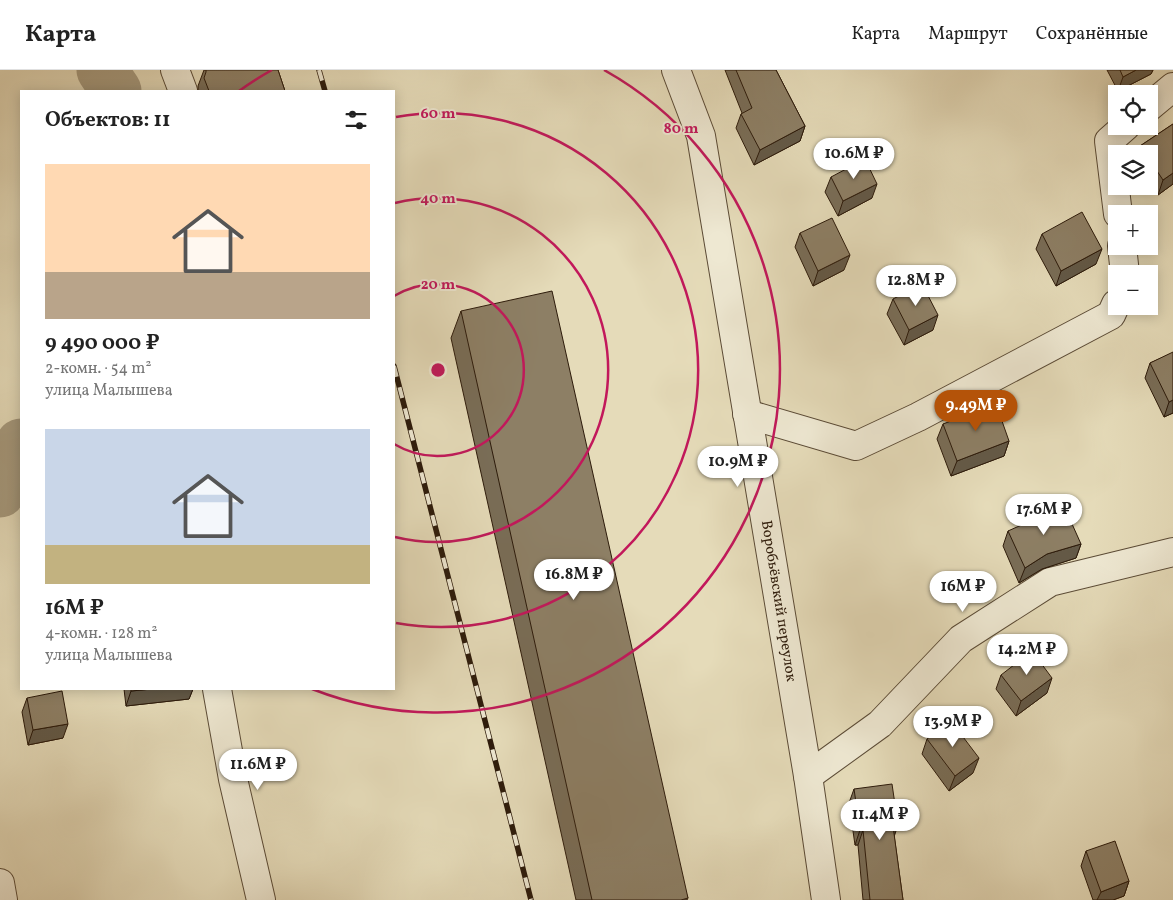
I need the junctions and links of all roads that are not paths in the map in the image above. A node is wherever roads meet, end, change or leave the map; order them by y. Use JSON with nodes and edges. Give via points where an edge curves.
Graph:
{"nodes":[{"id":1,"x":174,"y":70,"type":"edge"},
{"id":2,"x":676,"y":70,"type":"edge"},
{"id":3,"x":1173,"y":87,"type":"edge"},
{"id":4,"x":183,"y":90,"type":"edge"},
{"id":5,"x":1158,"y":100,"type":"edge"},
{"id":6,"x":1116,"y":135,"type":"edge"},
{"id":7,"x":1117,"y":205,"type":"edge"},
{"id":8,"x":1111,"y":315,"type":"edge"},
{"id":9,"x":747,"y":414,"type":"junction"},
{"id":10,"x":1173,"y":552,"type":"edge"},
{"id":11,"x":218,"y":690,"type":"edge"},
{"id":12,"x":808,"y":776,"type":"junction"},
{"id":13,"x":0,"y":884,"type":"edge"},
{"id":14,"x":3,"y":900,"type":"edge"},
{"id":15,"x":261,"y":900,"type":"edge"},
{"id":16,"x":826,"y":900,"type":"edge"}],
"edges":[{"from":1,"to":4,"type":"street"},
{"from":2,"to":9,"type":"street","name":"Воробьёвский переулок","via":[[701,136]]},
{"from":3,"to":5,"type":"street"},
{"from":6,"to":7,"type":"street","via":[[1109,141]]},
{"from":8,"to":9,"type":"street","via":[[918,418],[856,446]]},
{"from":9,"to":12,"type":"street","name":"Воробьёвский переулок"},
{"from":10,"to":12,"type":"street","via":[[1050,582],[961,639],[880,724]]},
{"from":11,"to":15,"type":"street","via":[[233,779]]},
{"from":12,"to":16,"type":"street","name":"Воробьёвский переулок"},
{"from":13,"to":14,"type":"street"}]}
